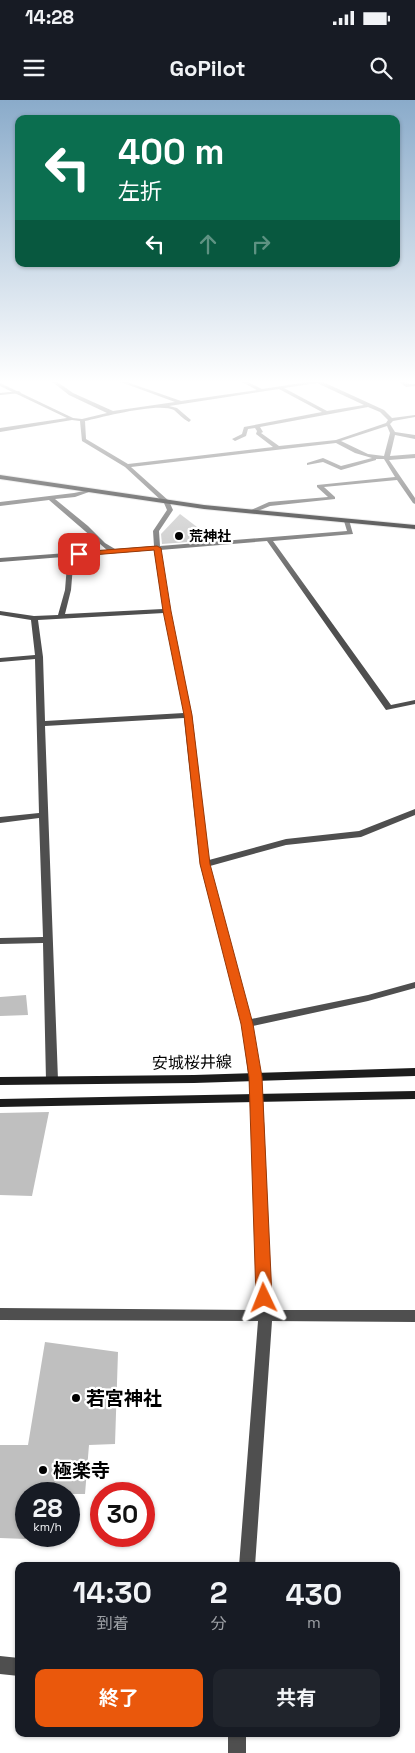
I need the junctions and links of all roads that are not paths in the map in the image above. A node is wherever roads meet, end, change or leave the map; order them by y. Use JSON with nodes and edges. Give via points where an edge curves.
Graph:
{"nodes":[{"id":1,"x":114,"y":458,"type":"edge"},
{"id":2,"x":193,"y":458,"type":"edge"},
{"id":3,"x":376,"y":458,"type":"joint"},
{"id":4,"x":399,"y":458,"type":"edge"},
{"id":5,"x":386,"y":460,"type":"junction"},
{"id":6,"x":309,"y":464,"type":"dead end"},
{"id":7,"x":127,"y":466,"type":"junction"},
{"id":8,"x":0,"y":476,"type":"edge"},
{"id":9,"x":397,"y":478,"type":"junction"},
{"id":10,"x":87,"y":491,"type":"junction"},
{"id":11,"x":50,"y":498,"type":"junction"},
{"id":12,"x":167,"y":502,"type":"junction"},
{"id":13,"x":415,"y":502,"type":"edge"},
{"id":14,"x":0,"y":504,"type":"edge"},
{"id":15,"x":252,"y":512,"type":"junction"},
{"id":16,"x":347,"y":521,"type":"junction"},
{"id":17,"x":415,"y":527,"type":"edge"},
{"id":18,"x":269,"y":540,"type":"junction"},
{"id":19,"x":157,"y":548,"type":"junction"},
{"id":20,"x":115,"y":551,"type":"junction"},
{"id":21,"x":99,"y":553,"type":"junction"},
{"id":22,"x":0,"y":560,"type":"edge"},
{"id":23,"x":167,"y":611,"type":"junction"},
{"id":24,"x":0,"y":613,"type":"edge"},
{"id":25,"x":61,"y":617,"type":"junction"},
{"id":26,"x":34,"y":618,"type":"junction"},
{"id":27,"x":39,"y":657,"type":"junction"},
{"id":28,"x":0,"y":660,"type":"edge"},
{"id":29,"x":415,"y":702,"type":"edge"},
{"id":30,"x":188,"y":715,"type":"junction"},
{"id":31,"x":40,"y":724,"type":"junction"},
{"id":32,"x":415,"y":812,"type":"edge"},
{"id":33,"x":43,"y":815,"type":"junction"},
{"id":34,"x":0,"y":820,"type":"edge"},
{"id":35,"x":205,"y":864,"type":"junction"},
{"id":36,"x":47,"y":940,"type":"junction"},
{"id":37,"x":0,"y":941,"type":"edge"},
{"id":38,"x":415,"y":985,"type":"edge"},
{"id":39,"x":247,"y":1024,"type":"junction"},
{"id":40,"x":415,"y":1072,"type":"edge"},
{"id":41,"x":256,"y":1077,"type":"junction"},
{"id":42,"x":52,"y":1080,"type":"junction"},
{"id":43,"x":0,"y":1081,"type":"edge"},
{"id":44,"x":415,"y":1095,"type":"edge"},
{"id":45,"x":257,"y":1098,"type":"junction"},
{"id":46,"x":0,"y":1103,"type":"edge"},
{"id":47,"x":0,"y":1314,"type":"edge"},
{"id":48,"x":415,"y":1316,"type":"edge"},
{"id":49,"x":265,"y":1317,"type":"junction"},
{"id":50,"x":247,"y":1562,"type":"edge"},
{"id":51,"x":0,"y":1665,"type":"edge"},
{"id":52,"x":15,"y":1667,"type":"edge"},
{"id":53,"x":237,"y":1737,"type":"edge"},
{"id":54,"x":237,"y":1753,"type":"edge"}],
"edges":[{"from":1,"to":7,"type":"street"},
{"from":2,"to":7,"type":"street"},
{"from":3,"to":5,"type":"street"},
{"from":3,"to":6,"type":"street","via":[[341,468],[322,460]]},
{"from":4,"to":5,"type":"street"},
{"from":5,"to":9,"type":"street"},
{"from":7,"to":12,"type":"street"},
{"from":8,"to":10,"type":"main road"},
{"from":9,"to":13,"type":"street"},
{"from":9,"to":15,"type":"street","via":[[318,486],[333,498],[269,504]]},
{"from":10,"to":11,"type":"street"},
{"from":10,"to":12,"type":"main road"},
{"from":11,"to":14,"type":"street"},
{"from":11,"to":20,"type":"street","via":[[80,522],[100,545]]},
{"from":12,"to":15,"type":"main road"},
{"from":12,"to":19,"type":"street","via":[[170,510],[155,534]]},
{"from":15,"to":16,"type":"main road"},
{"from":16,"to":17,"type":"main road"},
{"from":16,"to":18,"type":"street","via":[[351,533]]},
{"from":18,"to":19,"type":"street"},
{"from":18,"to":29,"type":"street","via":[[389,708]]},
{"from":19,"to":20,"type":"street"},
{"from":19,"to":23,"type":"street"},
{"from":20,"to":21,"type":"street"},
{"from":21,"to":22,"type":"street"},
{"from":21,"to":25,"type":"street","via":[[70,565]]},
{"from":23,"to":25,"type":"street"},
{"from":23,"to":30,"type":"street"},
{"from":24,"to":26,"type":"street"},
{"from":25,"to":26,"type":"street"},
{"from":26,"to":27,"type":"street"},
{"from":27,"to":28,"type":"street"},
{"from":27,"to":31,"type":"street"},
{"from":30,"to":31,"type":"street"},
{"from":30,"to":35,"type":"street"},
{"from":31,"to":33,"type":"street"},
{"from":32,"to":35,"type":"street","via":[[361,834],[286,842]]},
{"from":33,"to":34,"type":"street"},
{"from":33,"to":36,"type":"street"},
{"from":35,"to":39,"type":"street"},
{"from":36,"to":37,"type":"street"},
{"from":36,"to":42,"type":"street"},
{"from":38,"to":39,"type":"street"},
{"from":39,"to":41,"type":"street"},
{"from":40,"to":41,"type":"main road","name":"安城桜井線"},
{"from":41,"to":42,"type":"main road","name":"安城桜井線"},
{"from":41,"to":45,"type":"street"},
{"from":42,"to":43,"type":"main road","name":"安城桜井線"},
{"from":44,"to":45,"type":"main road"},
{"from":45,"to":46,"type":"main road"},
{"from":45,"to":49,"type":"street"},
{"from":47,"to":49,"type":"street"},
{"from":48,"to":49,"type":"street"},
{"from":49,"to":50,"type":"street"},
{"from":51,"to":52,"type":"street"},
{"from":53,"to":54,"type":"street"}]}
